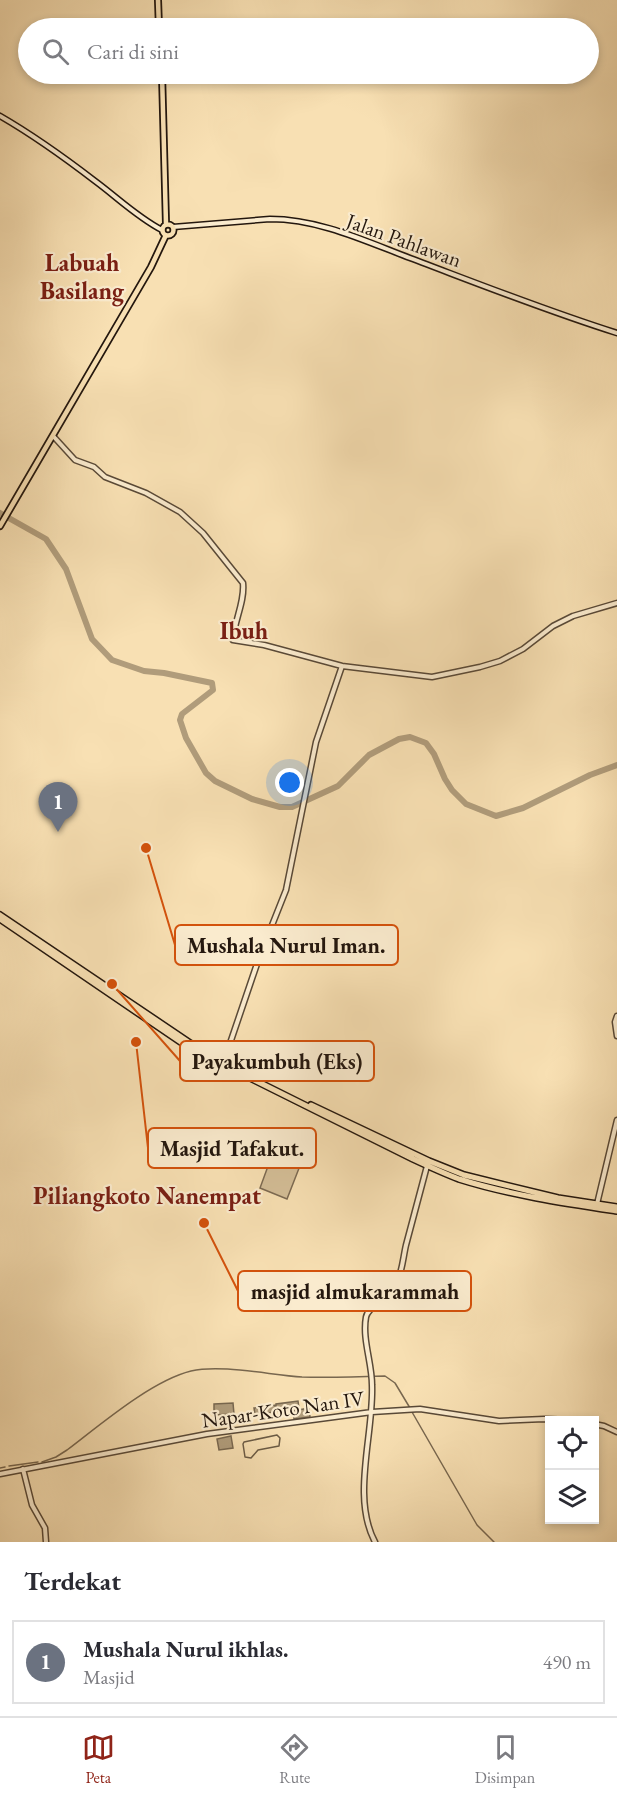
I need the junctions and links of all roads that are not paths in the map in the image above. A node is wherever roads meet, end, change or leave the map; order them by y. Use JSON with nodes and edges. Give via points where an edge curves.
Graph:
{"nodes":[{"id":1,"x":158,"y":0,"type":"edge"},
{"id":2,"x":159,"y":18,"type":"edge"},
{"id":3,"x":162,"y":84,"type":"edge"},
{"id":4,"x":0,"y":116,"type":"edge"},
{"id":5,"x":166,"y":224,"type":"junction"},
{"id":6,"x":173,"y":227,"type":"junction"},
{"id":7,"x":164,"y":233,"type":"junction"},
{"id":8,"x":617,"y":333,"type":"edge"},
{"id":9,"x":54,"y":436,"type":"junction"},
{"id":10,"x":1,"y":526,"type":"edge"},
{"id":11,"x":617,"y":603,"type":"edge"},
{"id":12,"x":342,"y":666,"type":"junction"},
{"id":13,"x":0,"y":917,"type":"edge"},
{"id":14,"x":82,"y":973,"type":"junction"},
{"id":15,"x":617,"y":1016,"type":"edge"},
{"id":16,"x":617,"y":1036,"type":"edge"},
{"id":17,"x":224,"y":1061,"type":"junction"},
{"id":18,"x":317,"y":1110,"type":"junction"},
{"id":19,"x":617,"y":1120,"type":"edge"},
{"id":20,"x":427,"y":1165,"type":"junction"},
{"id":21,"x":503,"y":1188,"type":"junction"},
{"id":22,"x":597,"y":1204,"type":"junction"},
{"id":23,"x":617,"y":1209,"type":"edge"},
{"id":24,"x":372,"y":1412,"type":"junction"},
{"id":25,"x":545,"y":1419,"type":"edge"},
{"id":26,"x":599,"y":1425,"type":"edge"},
{"id":27,"x":617,"y":1432,"type":"edge"},
{"id":28,"x":23,"y":1469,"type":"junction"},
{"id":29,"x":0,"y":1474,"type":"edge"},
{"id":30,"x":45,"y":1540,"type":"edge"},
{"id":31,"x":375,"y":1542,"type":"edge"}],
"edges":[{"from":1,"to":2,"type":"main road"},
{"from":3,"to":5,"type":"main road"},
{"from":4,"to":7,"type":"street","via":[[45,144]]},
{"from":5,"to":6,"type":"main road"},
{"from":5,"to":7,"type":"main road"},
{"from":6,"to":7,"type":"main road","via":[[173,232]]},
{"from":6,"to":8,"type":"street","name":"Jalan Pahlawan","via":[[270,219],[310,224]]},
{"from":7,"to":9,"type":"main road","via":[[151,267]]},
{"from":9,"to":10,"type":"main road"},
{"from":9,"to":12,"type":"street","via":[[75,460],[174,508],[203,533],[243,583],[233,640]]},
{"from":11,"to":12,"type":"street","via":[[573,616],[517,653],[480,667],[432,677]]},
{"from":12,"to":17,"type":"street","via":[[316,742],[286,890]]},
{"from":13,"to":14,"type":"highway"},
{"from":14,"to":17,"type":"highway"},
{"from":14,"to":18,"type":"highway","via":[[188,1047]]},
{"from":15,"to":16,"type":"street"},
{"from":17,"to":18,"type":"highway"},
{"from":18,"to":20,"type":"highway"},
{"from":18,"to":21,"type":"highway","via":[[451,1171]]},
{"from":19,"to":22,"type":"street"},
{"from":20,"to":21,"type":"highway","via":[[461,1179]]},
{"from":20,"to":24,"type":"street","via":[[397,1283],[382,1302],[368,1310]]},
{"from":21,"to":22,"type":"highway"},
{"from":21,"to":23,"type":"highway","via":[[546,1200]]},
{"from":22,"to":23,"type":"highway"},
{"from":24,"to":25,"type":"street","name":"Napar-Koto Nan IV","via":[[410,1410],[508,1421]]},
{"from":24,"to":28,"type":"street","name":"Napar-Koto Nan IV","via":[[207,1434]]},
{"from":24,"to":31,"type":"street","via":[[364,1493]]},
{"from":26,"to":27,"type":"street"},
{"from":28,"to":29,"type":"street","name":"Napar-Koto Nan IV"},
{"from":28,"to":30,"type":"street","via":[[32,1505],[45,1528]]}]}
